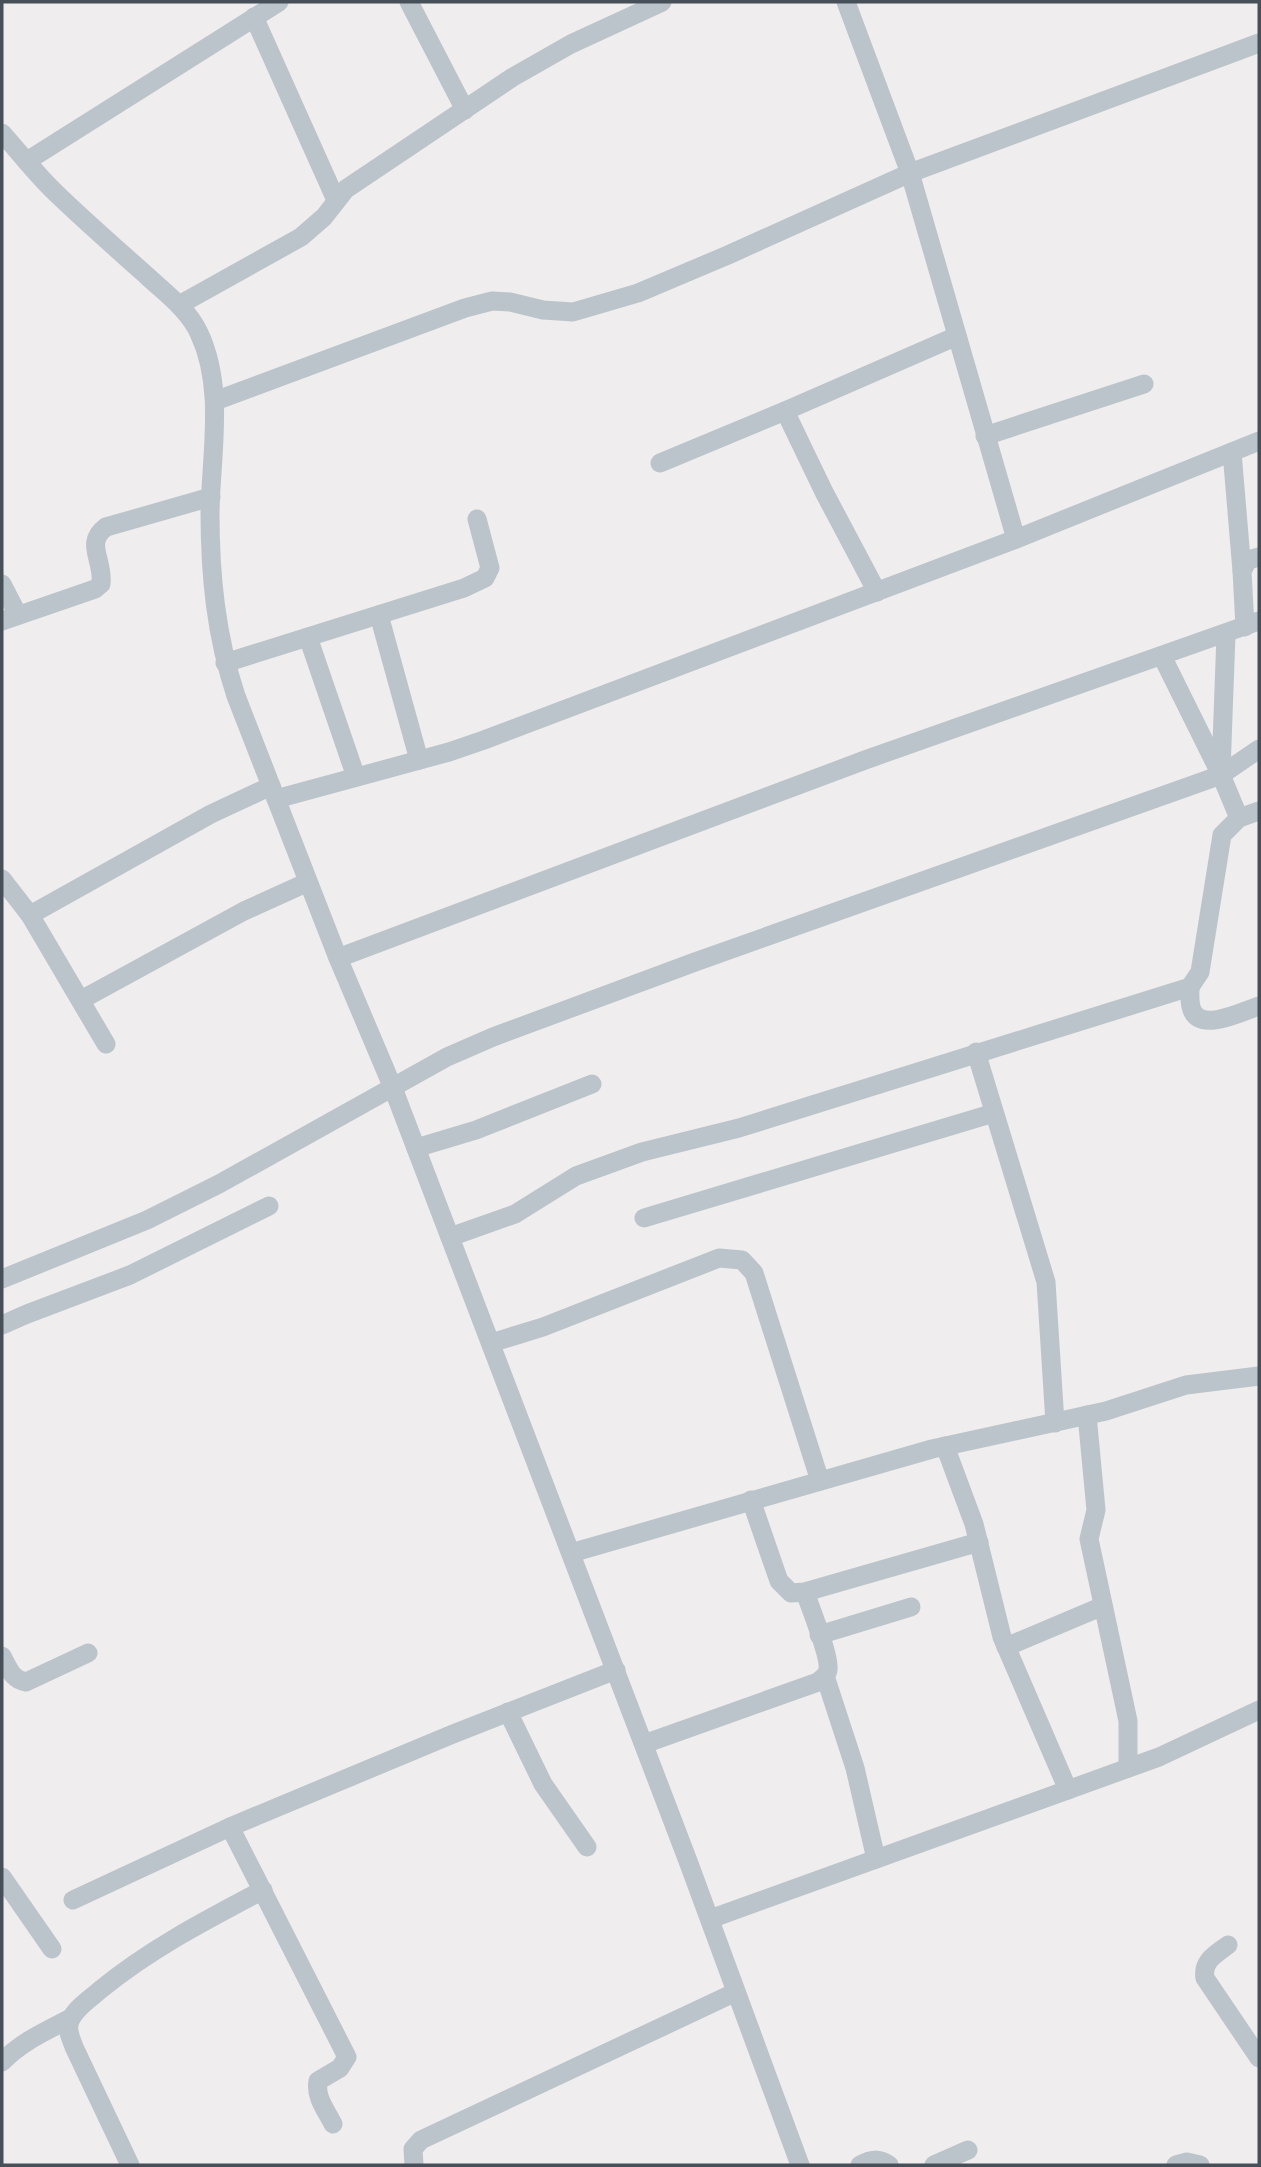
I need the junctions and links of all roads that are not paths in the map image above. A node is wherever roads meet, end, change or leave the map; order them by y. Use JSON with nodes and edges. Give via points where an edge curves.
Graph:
{"nodes":[{"id":1,"x":279,"y":2,"type":"edge"},
{"id":2,"x":409,"y":2,"type":"edge"},
{"id":3,"x":662,"y":2,"type":"edge"},
{"id":4,"x":846,"y":2,"type":"edge"},
{"id":5,"x":254,"y":17,"type":"junction"},
{"id":6,"x":1259,"y":43,"type":"edge"},
{"id":7,"x":465,"y":110,"type":"junction"},
{"id":8,"x":2,"y":133,"type":"edge"},
{"id":9,"x":27,"y":161,"type":"junction"},
{"id":10,"x":910,"y":173,"type":"junction"},
{"id":11,"x":336,"y":200,"type":"junction"},
{"id":12,"x":178,"y":305,"type":"junction"},
{"id":13,"x":957,"y":336,"type":"junction"},
{"id":14,"x":1144,"y":384,"type":"dead end"},
{"id":15,"x":215,"y":401,"type":"junction"},
{"id":16,"x":785,"y":411,"type":"junction"},
{"id":17,"x":985,"y":436,"type":"junction"},
{"id":18,"x":1259,"y":441,"type":"edge"},
{"id":19,"x":1232,"y":452,"type":"junction"},
{"id":20,"x":660,"y":463,"type":"dead end"},
{"id":21,"x":211,"y":497,"type":"junction"},
{"id":22,"x":477,"y":519,"type":"dead end"},
{"id":23,"x":1016,"y":539,"type":"junction"},
{"id":24,"x":1259,"y":557,"type":"edge"},
{"id":25,"x":1242,"y":571,"type":"junction"},
{"id":26,"x":2,"y":584,"type":"edge"},
{"id":27,"x":877,"y":593,"type":"junction"},
{"id":28,"x":379,"y":615,"type":"junction"},
{"id":29,"x":10,"y":618,"type":"edge"},
{"id":30,"x":1252,"y":624,"type":"edge"},
{"id":31,"x":1226,"y":634,"type":"junction"},
{"id":32,"x":308,"y":637,"type":"junction"},
{"id":33,"x":1162,"y":656,"type":"junction"},
{"id":34,"x":225,"y":663,"type":"junction"},
{"id":35,"x":1259,"y":749,"type":"edge"},
{"id":36,"x":419,"y":760,"type":"junction"},
{"id":37,"x":1221,"y":775,"type":"junction"},
{"id":38,"x":356,"y":777,"type":"junction"},
{"id":39,"x":273,"y":792,"type":"junction"},
{"id":40,"x":1259,"y":811,"type":"edge"},
{"id":41,"x":1239,"y":818,"type":"junction"},
{"id":42,"x":2,"y":879,"type":"edge"},
{"id":43,"x":308,"y":882,"type":"junction"},
{"id":44,"x":30,"y":915,"type":"junction"},
{"id":45,"x":338,"y":958,"type":"junction"},
{"id":46,"x":1190,"y":987,"type":"junction"},
{"id":47,"x":81,"y":1000,"type":"junction"},
{"id":48,"x":1259,"y":1006,"type":"edge"},
{"id":49,"x":106,"y":1044,"type":"dead end"},
{"id":50,"x":976,"y":1052,"type":"junction"},
{"id":51,"x":592,"y":1084,"type":"dead end"},
{"id":52,"x":393,"y":1088,"type":"junction"},
{"id":53,"x":994,"y":1113,"type":"junction"},
{"id":54,"x":416,"y":1147,"type":"junction"},
{"id":55,"x":269,"y":1206,"type":"dead end"},
{"id":56,"x":644,"y":1217,"type":"dead end"},
{"id":57,"x":450,"y":1237,"type":"junction"},
{"id":58,"x":2,"y":1279,"type":"edge"},
{"id":59,"x":2,"y":1325,"type":"edge"},
{"id":60,"x":491,"y":1343,"type":"junction"},
{"id":61,"x":1259,"y":1376,"type":"edge"},
{"id":62,"x":1087,"y":1415,"type":"junction"},
{"id":63,"x":1055,"y":1423,"type":"junction"},
{"id":64,"x":945,"y":1446,"type":"junction"},
{"id":65,"x":820,"y":1480,"type":"junction"},
{"id":66,"x":751,"y":1500,"type":"junction"},
{"id":67,"x":978,"y":1542,"type":"junction"},
{"id":68,"x":571,"y":1553,"type":"junction"},
{"id":69,"x":805,"y":1592,"type":"junction"},
{"id":70,"x":1103,"y":1606,"type":"junction"},
{"id":71,"x":911,"y":1607,"type":"dead end"},
{"id":72,"x":819,"y":1635,"type":"junction"},
{"id":73,"x":1006,"y":1647,"type":"junction"},
{"id":74,"x":88,"y":1653,"type":"dead end"},
{"id":75,"x":2,"y":1656,"type":"edge"},
{"id":76,"x":615,"y":1670,"type":"junction"},
{"id":77,"x":825,"y":1676,"type":"junction"},
{"id":78,"x":10,"y":1686,"type":"edge"},
{"id":79,"x":1259,"y":1710,"type":"edge"},
{"id":80,"x":508,"y":1712,"type":"junction"},
{"id":81,"x":644,"y":1744,"type":"junction"},
{"id":82,"x":1128,"y":1768,"type":"junction"},
{"id":83,"x":1068,"y":1790,"type":"junction"},
{"id":84,"x":230,"y":1827,"type":"junction"},
{"id":85,"x":587,"y":1847,"type":"dead end"},
{"id":86,"x":876,"y":1860,"type":"junction"},
{"id":87,"x":2,"y":1877,"type":"edge"},
{"id":88,"x":262,"y":1890,"type":"junction"},
{"id":89,"x":73,"y":1900,"type":"dead end"},
{"id":90,"x":710,"y":1919,"type":"junction"},
{"id":91,"x":1228,"y":1945,"type":"dead end"},
{"id":92,"x":52,"y":1949,"type":"dead end"},
{"id":93,"x":736,"y":1992,"type":"junction"},
{"id":94,"x":71,"y":2018,"type":"junction"},
{"id":95,"x":1259,"y":2058,"type":"edge"},
{"id":96,"x":2,"y":2062,"type":"edge"},
{"id":97,"x":333,"y":2124,"type":"dead end"},
{"id":98,"x":968,"y":2150,"type":"dead end"},
{"id":99,"x":130,"y":2165,"type":"edge"},
{"id":100,"x":414,"y":2165,"type":"edge"},
{"id":101,"x":800,"y":2165,"type":"edge"},
{"id":102,"x":860,"y":2165,"type":"edge"},
{"id":103,"x":889,"y":2165,"type":"edge"},
{"id":104,"x":934,"y":2165,"type":"edge"},
{"id":105,"x":1176,"y":2165,"type":"edge"},
{"id":106,"x":1200,"y":2165,"type":"edge"}],
"edges":[{"from":1,"to":5,"type":"street"},
{"from":2,"to":7,"type":"street"},
{"from":3,"to":7,"type":"street","via":[[571,44]]},
{"from":4,"to":10,"type":"street"},
{"from":5,"to":9,"type":"street"},
{"from":5,"to":11,"type":"street"},
{"from":6,"to":10,"type":"street"},
{"from":7,"to":11,"type":"street","via":[[360,178]]},
{"from":8,"to":9,"type":"street"},
{"from":9,"to":12,"type":"street","via":[[56,194]]},
{"from":10,"to":13,"type":"street"},
{"from":10,"to":15,"type":"street","via":[[638,293],[573,312],[492,301]]},
{"from":11,"to":12,"type":"street","via":[[301,237]]},
{"from":12,"to":15,"type":"street","via":[[199,333]]},
{"from":13,"to":16,"type":"street"},
{"from":13,"to":17,"type":"street"},
{"from":14,"to":17,"type":"street"},
{"from":15,"to":21,"type":"street"},
{"from":16,"to":20,"type":"street"},
{"from":16,"to":27,"type":"street"},
{"from":17,"to":23,"type":"street"},
{"from":18,"to":19,"type":"street"},
{"from":19,"to":23,"type":"street"},
{"from":19,"to":25,"type":"street"},
{"from":21,"to":29,"type":"street","via":[[106,527],[94,541],[102,584]]},
{"from":21,"to":34,"type":"street","via":[[211,570]]},
{"from":22,"to":28,"type":"street","via":[[490,568],[485,578]]},
{"from":23,"to":27,"type":"street"},
{"from":24,"to":25,"type":"street","via":[[1248,560]]},
{"from":25,"to":30,"type":"street"},
{"from":26,"to":29,"type":"street"},
{"from":27,"to":36,"type":"street"},
{"from":28,"to":32,"type":"street"},
{"from":28,"to":36,"type":"street"},
{"from":30,"to":31,"type":"street"},
{"from":31,"to":33,"type":"street"},
{"from":31,"to":37,"type":"street"},
{"from":32,"to":34,"type":"street"},
{"from":32,"to":38,"type":"street"},
{"from":33,"to":37,"type":"street"},
{"from":33,"to":45,"type":"street","via":[[865,760]]},
{"from":34,"to":39,"type":"street"},
{"from":35,"to":37,"type":"street"},
{"from":36,"to":38,"type":"street"},
{"from":37,"to":41,"type":"street"},
{"from":37,"to":52,"type":"street","via":[[493,1037]]},
{"from":38,"to":39,"type":"street"},
{"from":39,"to":43,"type":"street"},
{"from":39,"to":44,"type":"street","via":[[211,814]]},
{"from":40,"to":41,"type":"street"},
{"from":41,"to":46,"type":"street","via":[[1222,835],[1200,972]]},
{"from":42,"to":44,"type":"street"},
{"from":43,"to":45,"type":"street"},
{"from":43,"to":47,"type":"street","via":[[244,911]]},
{"from":44,"to":47,"type":"street"},
{"from":45,"to":52,"type":"street"},
{"from":46,"to":48,"type":"street","via":[[1192,1012],[1200,1019],[1221,1019]]},
{"from":46,"to":50,"type":"street"},
{"from":47,"to":49,"type":"street"},
{"from":50,"to":53,"type":"street"},
{"from":50,"to":57,"type":"street","via":[[739,1128],[617,1161],[576,1176],[515,1214]]},
{"from":51,"to":54,"type":"street","via":[[468,1133]]},
{"from":52,"to":54,"type":"street"},
{"from":52,"to":58,"type":"street","via":[[148,1220]]},
{"from":53,"to":56,"type":"street"},
{"from":53,"to":63,"type":"street","via":[[1046,1282]]},
{"from":54,"to":57,"type":"street"},
{"from":55,"to":59,"type":"street","via":[[130,1275]]},
{"from":57,"to":60,"type":"street"},
{"from":60,"to":65,"type":"street","via":[[719,1258],[742,1261],[754,1273]]},
{"from":60,"to":68,"type":"street"},
{"from":61,"to":62,"type":"street","via":[[1186,1385]]},
{"from":62,"to":63,"type":"street"},
{"from":62,"to":70,"type":"street","via":[[1096,1510],[1089,1539]]},
{"from":63,"to":64,"type":"street"},
{"from":64,"to":65,"type":"street"},
{"from":64,"to":67,"type":"street"},
{"from":65,"to":66,"type":"street"},
{"from":66,"to":68,"type":"street"},
{"from":66,"to":69,"type":"street","via":[[779,1581],[791,1593]]},
{"from":67,"to":69,"type":"street"},
{"from":67,"to":73,"type":"street"},
{"from":68,"to":76,"type":"street"},
{"from":69,"to":72,"type":"street"},
{"from":70,"to":73,"type":"street"},
{"from":70,"to":82,"type":"street","via":[[1128,1721]]},
{"from":71,"to":72,"type":"street"},
{"from":72,"to":77,"type":"street","via":[[828,1668]]},
{"from":73,"to":83,"type":"street"},
{"from":74,"to":78,"type":"street"},
{"from":75,"to":78,"type":"street","via":[[13,1675]]},
{"from":76,"to":80,"type":"street"},
{"from":76,"to":81,"type":"street"},
{"from":77,"to":81,"type":"street"},
{"from":77,"to":86,"type":"street","via":[[855,1768]]},
{"from":79,"to":82,"type":"street"},
{"from":80,"to":84,"type":"street"},
{"from":80,"to":85,"type":"street","via":[[543,1784]]},
{"from":81,"to":90,"type":"street"},
{"from":82,"to":83,"type":"street"},
{"from":83,"to":86,"type":"street"},
{"from":84,"to":88,"type":"street"},
{"from":84,"to":89,"type":"street"},
{"from":86,"to":90,"type":"street"},
{"from":87,"to":92,"type":"street"},
{"from":88,"to":94,"type":"street","via":[[155,1949]]},
{"from":88,"to":97,"type":"street","via":[[347,2057],[340,2068],[318,2081],[319,2098]]},
{"from":90,"to":93,"type":"street"},
{"from":91,"to":95,"type":"street","via":[[1207,1962],[1205,1978]]},
{"from":93,"to":100,"type":"street","via":[[421,2140],[412,2149]]},
{"from":93,"to":101,"type":"street"},
{"from":94,"to":96,"type":"street","via":[[33,2038]]},
{"from":94,"to":99,"type":"street","via":[[68,2027],[74,2047]]},
{"from":98,"to":104,"type":"street"},
{"from":102,"to":103,"type":"street","via":[[878,2160]]},
{"from":105,"to":106,"type":"street"}]}
